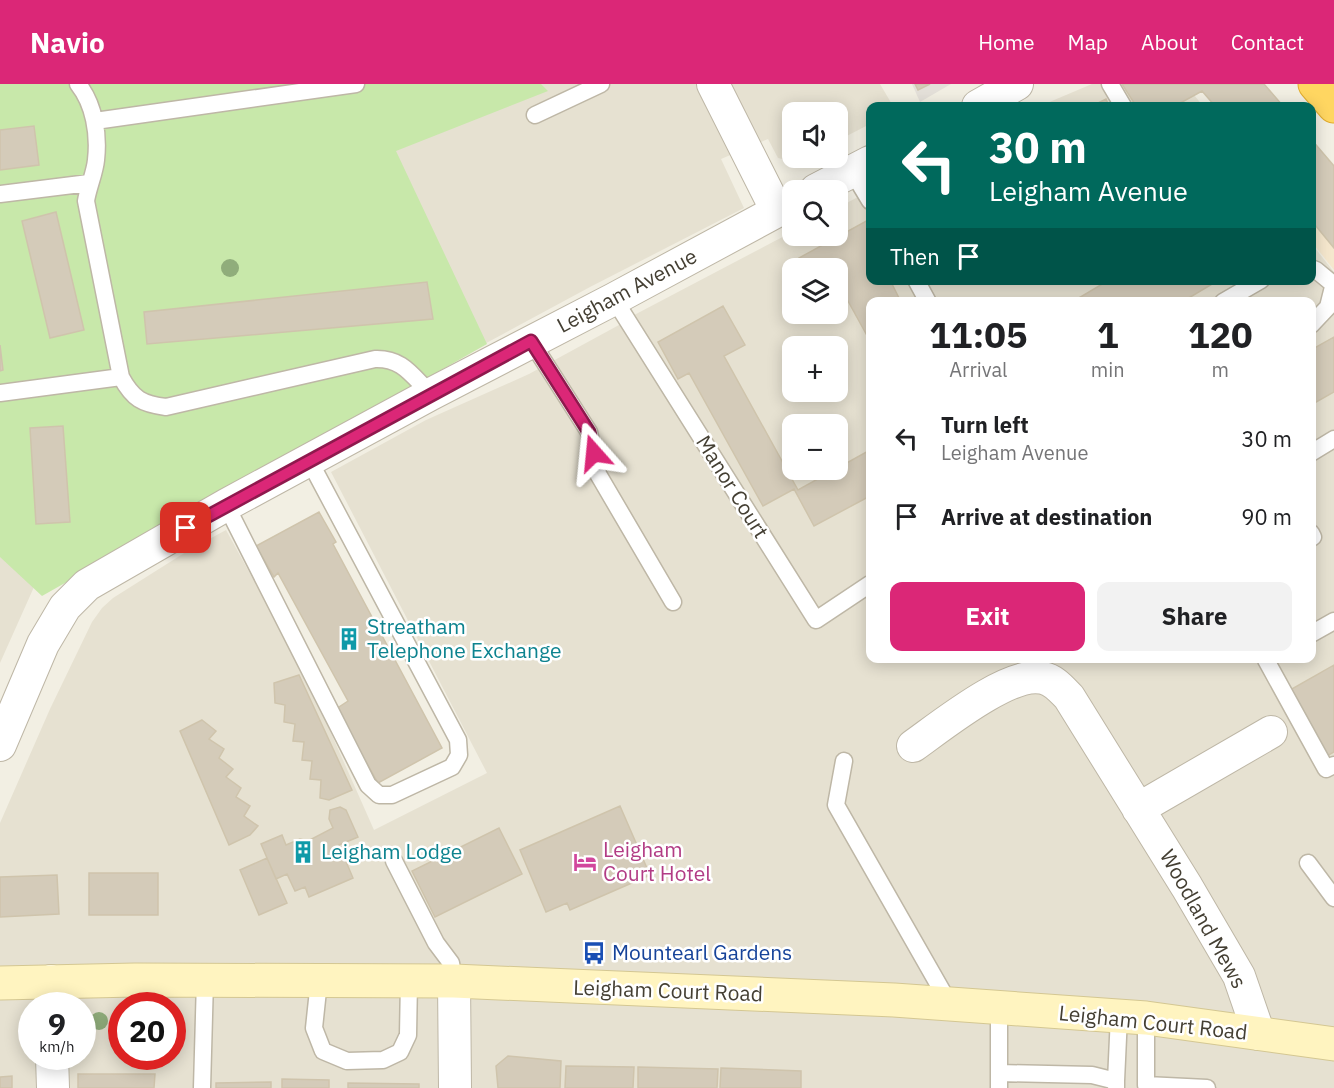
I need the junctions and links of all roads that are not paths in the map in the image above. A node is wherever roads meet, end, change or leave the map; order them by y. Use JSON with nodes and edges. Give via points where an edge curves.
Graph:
{"nodes":[{"id":1,"x":78,"y":84,"type":"edge"},
{"id":2,"x":356,"y":84,"type":"edge"},
{"id":3,"x":601,"y":84,"type":"edge"},
{"id":4,"x":713,"y":84,"type":"edge"},
{"id":5,"x":1017,"y":84,"type":"edge"},
{"id":6,"x":1110,"y":84,"type":"edge"},
{"id":7,"x":1315,"y":84,"type":"edge"},
{"id":8,"x":983,"y":97,"type":"edge"},
{"id":9,"x":1121,"y":102,"type":"edge"},
{"id":10,"x":1334,"y":106,"type":"edge"},
{"id":11,"x":535,"y":115,"type":"dead end"},
{"id":12,"x":95,"y":121,"type":"junction"},
{"id":13,"x":861,"y":167,"type":"edge"},
{"id":14,"x":836,"y":180,"type":"edge"},
{"id":15,"x":89,"y":183,"type":"junction"},
{"id":16,"x":866,"y":186,"type":"edge"},
{"id":17,"x":0,"y":194,"type":"edge"},
{"id":18,"x":782,"y":204,"type":"edge"},
{"id":19,"x":782,"y":208,"type":"edge"},
{"id":20,"x":1316,"y":270,"type":"edge"},
{"id":21,"x":1334,"y":284,"type":"edge"},
{"id":22,"x":1252,"y":285,"type":"edge"},
{"id":23,"x":1232,"y":297,"type":"edge"},
{"id":24,"x":614,"y":299,"type":"junction"},
{"id":25,"x":1316,"y":320,"type":"edge"},
{"id":26,"x":531,"y":341,"type":"junction"},
{"id":27,"x":121,"y":377,"type":"junction"},
{"id":28,"x":0,"y":393,"type":"edge"},
{"id":29,"x":431,"y":394,"type":"junction"},
{"id":30,"x":1334,"y":439,"type":"edge"},
{"id":31,"x":1316,"y":450,"type":"edge"},
{"id":32,"x":309,"y":460,"type":"junction"},
{"id":33,"x":226,"y":505,"type":"junction"},
{"id":34,"x":866,"y":587,"type":"edge"},
{"id":35,"x":673,"y":602,"type":"dead end"},
{"id":36,"x":1334,"y":621,"type":"edge"},
{"id":37,"x":1316,"y":631,"type":"edge"},
{"id":38,"x":1268,"y":663,"type":"edge"},
{"id":39,"x":1271,"y":732,"type":"dead end"},
{"id":40,"x":0,"y":744,"type":"edge"},
{"id":41,"x":913,"y":746,"type":"dead end"},
{"id":42,"x":844,"y":761,"type":"dead end"},
{"id":43,"x":1334,"y":765,"type":"edge"},
{"id":44,"x":1138,"y":809,"type":"junction"},
{"id":45,"x":394,"y":861,"type":"dead end"},
{"id":46,"x":1308,"y":863,"type":"dead end"},
{"id":47,"x":1334,"y":898,"type":"edge"},
{"id":48,"x":205,"y":980,"type":"junction"},
{"id":49,"x":319,"y":981,"type":"junction"},
{"id":50,"x":409,"y":981,"type":"junction"},
{"id":51,"x":454,"y":981,"type":"junction"},
{"id":52,"x":0,"y":983,"type":"edge"},
{"id":53,"x":46,"y":992,"type":"edge"},
{"id":54,"x":63,"y":992,"type":"edge"},
{"id":55,"x":949,"y":1003,"type":"junction"},
{"id":56,"x":999,"y":1009,"type":"junction"},
{"id":57,"x":1132,"y":1017,"type":"junction"},
{"id":58,"x":1258,"y":1034,"type":"junction"},
{"id":59,"x":1334,"y":1044,"type":"edge"},
{"id":60,"x":52,"y":1070,"type":"edge"},
{"id":61,"x":999,"y":1081,"type":"edge"},
{"id":62,"x":1116,"y":1084,"type":"edge"},
{"id":63,"x":53,"y":1088,"type":"edge"},
{"id":64,"x":202,"y":1088,"type":"edge"},
{"id":65,"x":455,"y":1088,"type":"edge"},
{"id":66,"x":1207,"y":1088,"type":"edge"}],
"edges":[{"from":1,"to":12,"type":"lane","via":[[87,96]]},
{"from":2,"to":12,"type":"lane"},
{"from":3,"to":11,"type":"lane"},
{"from":4,"to":18,"type":"street"},
{"from":5,"to":8,"type":"street"},
{"from":6,"to":9,"type":"lane"},
{"from":7,"to":10,"type":"highway"},
{"from":12,"to":15,"type":"lane","via":[[96,161]]},
{"from":13,"to":14,"type":"street"},
{"from":13,"to":16,"type":"lane"},
{"from":15,"to":17,"type":"lane"},
{"from":15,"to":27,"type":"lane","via":[[86,201]]},
{"from":19,"to":24,"type":"street","name":"Leigham Avenue"},
{"from":20,"to":21,"type":"lane"},
{"from":21,"to":25,"type":"lane","via":[[1328,307]]},
{"from":22,"to":23,"type":"lane"},
{"from":24,"to":26,"type":"street","name":"Leigham Avenue"},
{"from":24,"to":34,"type":"lane","name":"Manor Court","via":[[816,620]]},
{"from":26,"to":29,"type":"street","name":"Leigham Avenue"},
{"from":26,"to":35,"type":"lane","via":[[589,432],[598,474]]},
{"from":27,"to":28,"type":"lane"},
{"from":27,"to":29,"type":"lane","via":[[136,399],[166,407],[387,358],[403,365]]},
{"from":29,"to":32,"type":"street","name":"Leigham Avenue"},
{"from":30,"to":31,"type":"lane"},
{"from":32,"to":33,"type":"street","name":"Leigham Avenue"},
{"from":32,"to":33,"type":"lane","via":[[458,740],[459,755],[452,767],[392,795],[379,795],[368,785]]},
{"from":33,"to":40,"type":"street","name":"Leigham Avenue","via":[[87,585],[66,607],[43,644]]},
{"from":36,"to":37,"type":"lane"},
{"from":38,"to":43,"type":"lane","via":[[1326,769]]},
{"from":39,"to":44,"type":"street"},
{"from":41,"to":44,"type":"street","name":"Woodland Mews","via":[[985,696],[1022,680],[1043,678],[1057,684],[1069,697]]},
{"from":42,"to":55,"type":"lane","via":[[836,805]]},
{"from":44,"to":58,"type":"street","name":"Woodland Mews","via":[[1239,976]]},
{"from":45,"to":51,"type":"lane","via":[[436,943],[451,963]]},
{"from":46,"to":47,"type":"lane"},
{"from":48,"to":49,"type":"street","name":"Leigham Court Road"},
{"from":48,"to":54,"type":"street","name":"Leigham Court Road"},
{"from":48,"to":64,"type":"lane"},
{"from":49,"to":50,"type":"street","name":"Leigham Court Road"},
{"from":49,"to":50,"type":"lane","via":[[314,1028],[323,1051],[347,1061],[383,1060],[400,1052],[408,1035]]},
{"from":50,"to":51,"type":"street","name":"Leigham Court Road"},
{"from":51,"to":55,"type":"street","name":"Leigham Court Road"},
{"from":51,"to":65,"type":"street"},
{"from":52,"to":53,"type":"street","name":"Leigham Court Road"},
{"from":55,"to":56,"type":"street","name":"Leigham Court Road"},
{"from":56,"to":57,"type":"street","name":"Leigham Court Road"},
{"from":56,"to":61,"type":"lane"},
{"from":57,"to":58,"type":"street","name":"Leigham Court Road"},
{"from":57,"to":62,"type":"lane"},
{"from":57,"to":66,"type":"lane","via":[[1146,1085]]},
{"from":58,"to":59,"type":"street","name":"Leigham Court Road"},
{"from":60,"to":63,"type":"street"},
{"from":61,"to":62,"type":"lane","via":[[1092,1075]]}]}
